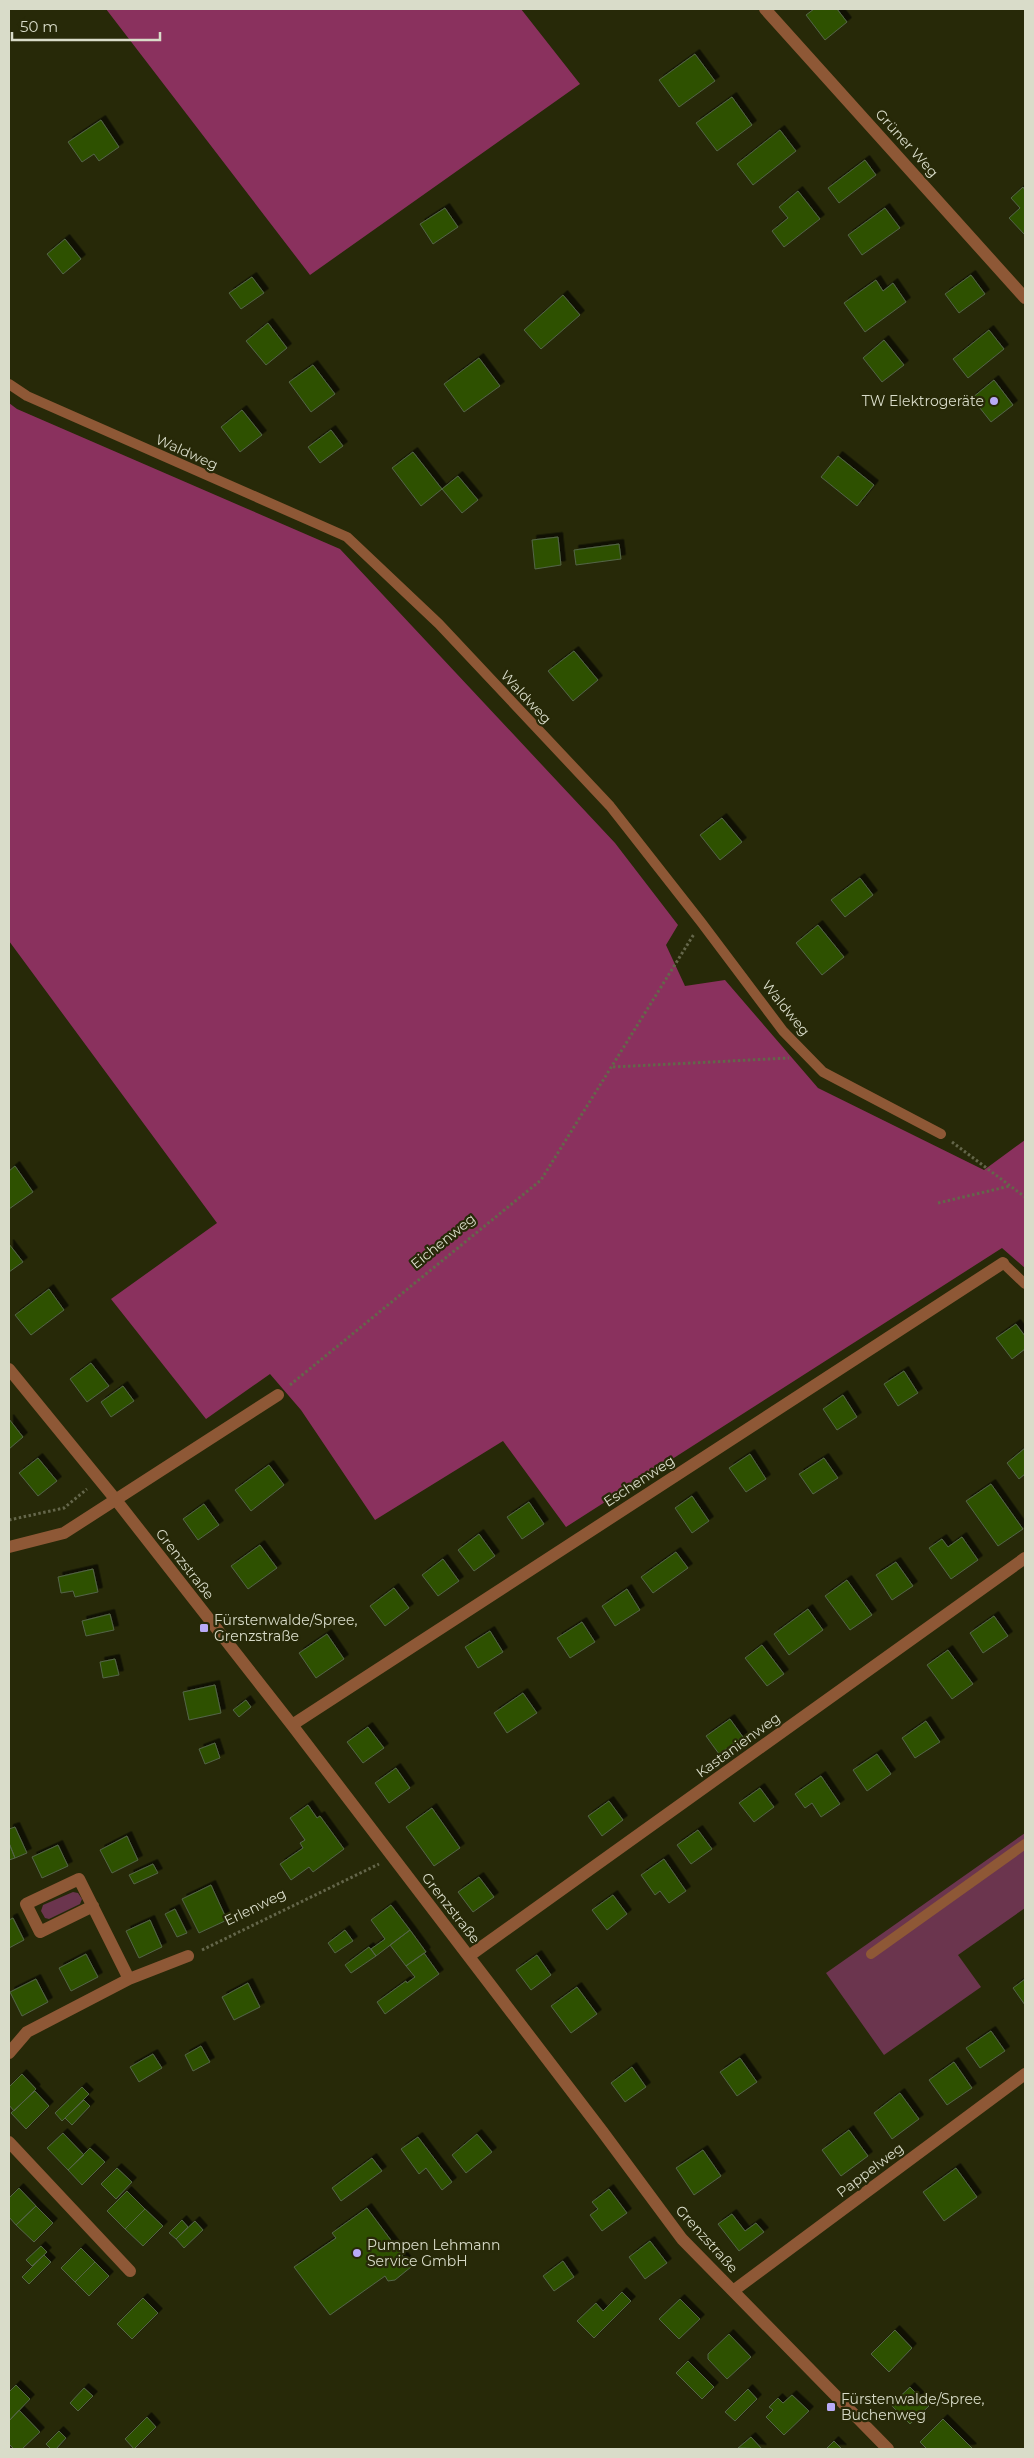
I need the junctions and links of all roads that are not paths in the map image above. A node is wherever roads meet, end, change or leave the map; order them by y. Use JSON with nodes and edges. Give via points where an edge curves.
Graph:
{"nodes":[{"id":1,"x":765,"y":9,"type":"edge"},
{"id":2,"x":1025,"y":298,"type":"edge"},
{"id":3,"x":9,"y":384,"type":"edge"},
{"id":4,"x":941,"y":1134,"type":"road end"},
{"id":5,"x":1003,"y":1264,"type":"joint"},
{"id":6,"x":1025,"y":1284,"type":"edge"},
{"id":7,"x":9,"y":1369,"type":"edge"},
{"id":8,"x":278,"y":1395,"type":"road end"},
{"id":9,"x":116,"y":1500,"type":"junction"},
{"id":10,"x":9,"y":1547,"type":"edge"},
{"id":11,"x":1025,"y":1558,"type":"edge"},
{"id":12,"x":292,"y":1725,"type":"junction"},
{"id":13,"x":1025,"y":1844,"type":"edge"},
{"id":14,"x":93,"y":1906,"type":"junction"},
{"id":15,"x":871,"y":1954,"type":"dead end"},
{"id":16,"x":188,"y":1956,"type":"road end"},
{"id":17,"x":469,"y":1956,"type":"junction"},
{"id":18,"x":129,"y":1978,"type":"junction"},
{"id":19,"x":9,"y":2053,"type":"edge"},
{"id":20,"x":1025,"y":2074,"type":"edge"},
{"id":21,"x":9,"y":2142,"type":"edge"},
{"id":22,"x":130,"y":2271,"type":"dead end"},
{"id":23,"x":733,"y":2291,"type":"junction"},
{"id":24,"x":888,"y":2449,"type":"edge"}],
"edges":[{"from":1,"to":2,"type":"street","name":"Grüner Weg"},
{"from":3,"to":4,"type":"lane","name":"Waldweg","via":[[28,396],[347,538],[439,624],[610,806],[784,1031],[823,1072]]},
{"from":5,"to":6,"type":"lane"},
{"from":5,"to":12,"type":"street","name":"Eschenweg"},
{"from":7,"to":9,"type":"street","name":"Grenzstraße"},
{"from":8,"to":9,"type":"street"},
{"from":9,"to":10,"type":"street","via":[[64,1533]]},
{"from":9,"to":12,"type":"street","name":"Grenzstraße"},
{"from":11,"to":17,"type":"street","name":"Kastanienweg"},
{"from":12,"to":17,"type":"street","name":"Grenzstraße"},
{"from":13,"to":15,"type":"lane"},
{"from":14,"to":14,"type":"street","via":[[40,1932],[26,1904],[79,1878]]},
{"from":14,"to":18,"type":"street"},
{"from":16,"to":18,"type":"street"},
{"from":17,"to":23,"type":"street","name":"Grenzstraße","via":[[682,2239]]},
{"from":18,"to":19,"type":"street","via":[[27,2032]]},
{"from":20,"to":23,"type":"street","name":"Pappelweg"},
{"from":21,"to":22,"type":"street"},
{"from":23,"to":24,"type":"street","name":"Grenzstraße"}]}
